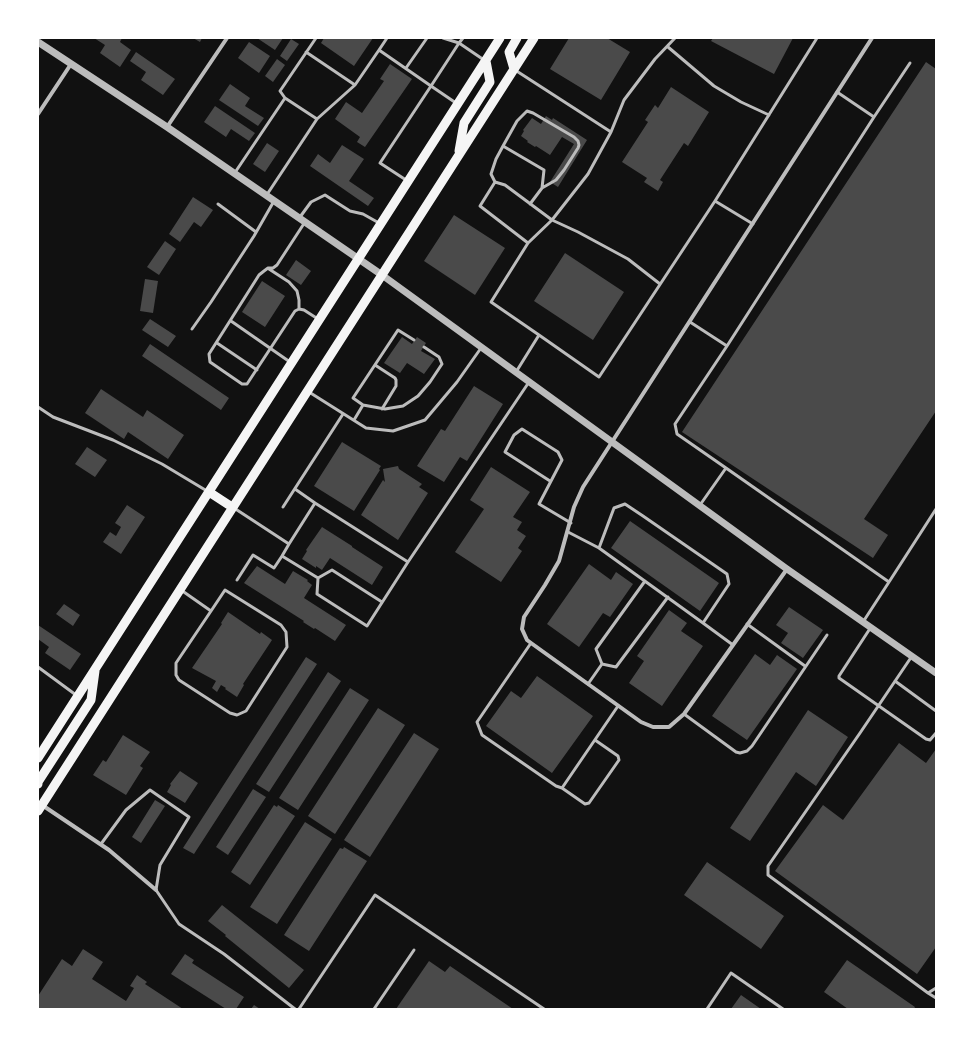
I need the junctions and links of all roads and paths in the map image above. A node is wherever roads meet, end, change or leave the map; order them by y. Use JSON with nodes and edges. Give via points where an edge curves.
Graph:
{"nodes":[{"id":1,"x":227,"y":38,"type":"edge"},
{"id":2,"x":316,"y":38,"type":"edge"},
{"id":3,"x":387,"y":38,"type":"edge"},
{"id":4,"x":427,"y":38,"type":"edge"},
{"id":5,"x":443,"y":38,"type":"edge"},
{"id":6,"x":462,"y":38,"type":"edge"},
{"id":7,"x":500,"y":38,"type":"edge"},
{"id":8,"x":517,"y":38,"type":"edge"},
{"id":9,"x":534,"y":38,"type":"edge"},
{"id":10,"x":675,"y":38,"type":"edge"},
{"id":11,"x":817,"y":38,"type":"edge"},
{"id":12,"x":872,"y":38,"type":"edge"},
{"id":13,"x":38,"y":42,"type":"edge"},
{"id":14,"x":459,"y":43,"type":"junction"},
{"id":15,"x":668,"y":47,"type":"junction"},
{"id":16,"x":379,"y":50,"type":"junction"},
{"id":17,"x":306,"y":52,"type":"junction"},
{"id":18,"x":486,"y":61,"type":"junction"},
{"id":19,"x":910,"y":63,"type":"dead end"},
{"id":20,"x":71,"y":64,"type":"junction"},
{"id":21,"x":406,"y":68,"type":"junction"},
{"id":22,"x":514,"y":69,"type":"junction"},
{"id":23,"x":355,"y":85,"type":"junction"},
{"id":24,"x":431,"y":86,"type":"junction"},
{"id":25,"x":837,"y":92,"type":"junction"},
{"id":26,"x":285,"y":98,"type":"junction"},
{"id":27,"x":458,"y":104,"type":"junction"},
{"id":28,"x":38,"y":114,"type":"edge"},
{"id":29,"x":769,"y":115,"type":"junction"},
{"id":30,"x":874,"y":117,"type":"junction"},
{"id":31,"x":317,"y":119,"type":"junction"},
{"id":32,"x":167,"y":127,"type":"junction"},
{"id":33,"x":611,"y":132,"type":"junction"},
{"id":34,"x":503,"y":146,"type":"junction"},
{"id":35,"x":458,"y":156,"type":"junction"},
{"id":36,"x":234,"y":174,"type":"junction"},
{"id":37,"x":408,"y":181,"type":"junction"},
{"id":38,"x":495,"y":182,"type":"junction"},
{"id":39,"x":542,"y":188,"type":"junction"},
{"id":40,"x":266,"y":196,"type":"junction"},
{"id":41,"x":274,"y":201,"type":"junction"},
{"id":42,"x":715,"y":201,"type":"junction"},
{"id":43,"x":218,"y":204,"type":"dead end"},
{"id":44,"x":530,"y":204,"type":"junction"},
{"id":45,"x":302,"y":220,"type":"junction"},
{"id":46,"x":552,"y":220,"type":"junction"},
{"id":47,"x":380,"y":224,"type":"junction"},
{"id":48,"x":753,"y":224,"type":"junction"},
{"id":49,"x":256,"y":232,"type":"junction"},
{"id":50,"x":528,"y":243,"type":"junction"},
{"id":51,"x":358,"y":259,"type":"junction"},
{"id":52,"x":268,"y":268,"type":"junction"},
{"id":53,"x":382,"y":275,"type":"junction"},
{"id":54,"x":660,"y":284,"type":"junction"},
{"id":55,"x":300,"y":309,"type":"junction"},
{"id":56,"x":320,"y":320,"type":"junction"},
{"id":57,"x":231,"y":321,"type":"junction"},
{"id":58,"x":690,"y":322,"type":"junction"},
{"id":59,"x":192,"y":329,"type":"dead end"},
{"id":60,"x":539,"y":335,"type":"junction"},
{"id":61,"x":414,"y":340,"type":"dead end"},
{"id":62,"x":217,"y":343,"type":"junction"},
{"id":63,"x":727,"y":346,"type":"junction"},
{"id":64,"x":424,"y":347,"type":"dead end"},
{"id":65,"x":482,"y":347,"type":"junction"},
{"id":66,"x":271,"y":349,"type":"junction"},
{"id":67,"x":292,"y":363,"type":"junction"},
{"id":68,"x":375,"y":365,"type":"junction"},
{"id":69,"x":257,"y":370,"type":"junction"},
{"id":70,"x":516,"y":372,"type":"junction"},
{"id":71,"x":530,"y":382,"type":"junction"},
{"id":72,"x":307,"y":391,"type":"junction"},
{"id":73,"x":364,"y":405,"type":"junction"},
{"id":74,"x":38,"y":407,"type":"edge"},
{"id":75,"x":382,"y":409,"type":"junction"},
{"id":76,"x":343,"y":414,"type":"junction"},
{"id":77,"x":354,"y":420,"type":"junction"},
{"id":78,"x":613,"y":442,"type":"junction"},
{"id":79,"x":726,"y":468,"type":"junction"},
{"id":80,"x":550,"y":481,"type":"junction"},
{"id":81,"x":295,"y":489,"type":"junction"},
{"id":82,"x":209,"y":492,"type":"junction"},
{"id":83,"x":315,"y":503,"type":"junction"},
{"id":84,"x":700,"y":506,"type":"junction"},
{"id":85,"x":232,"y":507,"type":"junction"},
{"id":86,"x":283,"y":507,"type":"dead end"},
{"id":87,"x":936,"y":509,"type":"edge"},
{"id":88,"x":571,"y":523,"type":"junction"},
{"id":89,"x":568,"y":532,"type":"junction"},
{"id":90,"x":289,"y":544,"type":"junction"},
{"id":91,"x":599,"y":548,"type":"junction"},
{"id":92,"x":282,"y":556,"type":"junction"},
{"id":93,"x":408,"y":562,"type":"junction"},
{"id":94,"x":787,"y":569,"type":"junction"},
{"id":95,"x":318,"y":578,"type":"junction"},
{"id":96,"x":237,"y":580,"type":"dead end"},
{"id":97,"x":645,"y":581,"type":"junction"},
{"id":98,"x":889,"y":582,"type":"junction"},
{"id":99,"x":179,"y":590,"type":"junction"},
{"id":100,"x":668,"y":598,"type":"junction"},
{"id":101,"x":382,"y":602,"type":"junction"},
{"id":102,"x":212,"y":611,"type":"junction"},
{"id":103,"x":863,"y":622,"type":"junction"},
{"id":104,"x":703,"y":623,"type":"junction"},
{"id":105,"x":747,"y":624,"type":"junction"},
{"id":106,"x":871,"y":627,"type":"junction"},
{"id":107,"x":827,"y":635,"type":"dead end"},
{"id":108,"x":531,"y":643,"type":"junction"},
{"id":109,"x":733,"y":644,"type":"junction"},
{"id":110,"x":912,"y":656,"type":"junction"},
{"id":111,"x":602,"y":664,"type":"junction"},
{"id":112,"x":806,"y":666,"type":"junction"},
{"id":113,"x":38,"y":667,"type":"edge"},
{"id":114,"x":96,"y":668,"type":"junction"},
{"id":115,"x":936,"y":673,"type":"edge"},
{"id":116,"x":895,"y":681,"type":"junction"},
{"id":117,"x":588,"y":684,"type":"junction"},
{"id":118,"x":78,"y":696,"type":"junction"},
{"id":119,"x":618,"y":706,"type":"junction"},
{"id":120,"x":879,"y":706,"type":"junction"},
{"id":121,"x":936,"y":711,"type":"edge"},
{"id":122,"x":684,"y":714,"type":"junction"},
{"id":123,"x":936,"y":733,"type":"edge"},
{"id":124,"x":595,"y":740,"type":"junction"},
{"id":125,"x":38,"y":758,"type":"edge"},
{"id":126,"x":38,"y":784,"type":"edge"},
{"id":127,"x":562,"y":788,"type":"junction"},
{"id":128,"x":39,"y":805,"type":"edge"},
{"id":129,"x":101,"y":844,"type":"junction"},
{"id":130,"x":156,"y":890,"type":"junction"},
{"id":131,"x":414,"y":950,"type":"dead end"},
{"id":132,"x":936,"y":988,"type":"edge"},
{"id":133,"x":928,"y":993,"type":"junction"},
{"id":134,"x":936,"y":998,"type":"edge"},
{"id":135,"x":295,"y":1009,"type":"edge"},
{"id":136,"x":299,"y":1009,"type":"edge"},
{"id":137,"x":374,"y":1009,"type":"edge"},
{"id":138,"x":544,"y":1009,"type":"edge"},
{"id":139,"x":706,"y":1009,"type":"edge"},
{"id":140,"x":783,"y":1009,"type":"edge"}],
"edges":[{"from":1,"to":32,"type":"street"},
{"from":2,"to":17,"type":"lane"},
{"from":3,"to":16,"type":"lane"},
{"from":4,"to":21,"type":"lane"},
{"from":5,"to":14,"type":"lane"},
{"from":6,"to":14,"type":"lane"},
{"from":7,"to":18,"type":"main road"},
{"from":8,"to":22,"type":"main road","via":[[509,52]]},
{"from":9,"to":22,"type":"main road"},
{"from":10,"to":15,"type":"lane"},
{"from":11,"to":29,"type":"lane"},
{"from":12,"to":25,"type":"street"},
{"from":13,"to":20,"type":"street"},
{"from":14,"to":18,"type":"lane"},
{"from":14,"to":24,"type":"lane"},
{"from":15,"to":29,"type":"lane","via":[[714,86]]},
{"from":15,"to":33,"type":"lane","via":[[654,59],[624,100]]},
{"from":16,"to":21,"type":"lane"},
{"from":16,"to":23,"type":"lane"},
{"from":17,"to":23,"type":"lane"},
{"from":17,"to":26,"type":"lane","via":[[280,91]]},
{"from":18,"to":27,"type":"main road"},
{"from":18,"to":35,"type":"main road","via":[[490,82],[464,124]]},
{"from":19,"to":30,"type":"lane"},
{"from":20,"to":28,"type":"street"},
{"from":20,"to":32,"type":"street"},
{"from":21,"to":24,"type":"lane"},
{"from":22,"to":33,"type":"lane"},
{"from":22,"to":35,"type":"main road"},
{"from":23,"to":31,"type":"lane"},
{"from":24,"to":27,"type":"lane"},
{"from":24,"to":37,"type":"lane","via":[[380,163]]},
{"from":25,"to":30,"type":"lane"},
{"from":25,"to":48,"type":"street"},
{"from":26,"to":31,"type":"lane"},
{"from":26,"to":36,"type":"lane"},
{"from":27,"to":37,"type":"main road"},
{"from":29,"to":42,"type":"lane"},
{"from":30,"to":63,"type":"lane"},
{"from":31,"to":40,"type":"lane"},
{"from":32,"to":36,"type":"street"},
{"from":33,"to":46,"type":"lane","via":[[588,174]]},
{"from":34,"to":38,"type":"lane","via":[[491,174]]},
{"from":34,"to":39,"type":"lane","via":[[544,170]]},
{"from":34,"to":39,"type":"lane","via":[[517,121],[527,111],[533,112],[578,141],[578,148],[564,170],[556,180]]},
{"from":35,"to":53,"type":"main road"},
{"from":36,"to":40,"type":"street"},
{"from":37,"to":47,"type":"main road"},
{"from":38,"to":44,"type":"lane","via":[[505,185]]},
{"from":38,"to":50,"type":"lane","via":[[480,206]]},
{"from":39,"to":44,"type":"lane"},
{"from":40,"to":41,"type":"street"},
{"from":41,"to":45,"type":"street"},
{"from":41,"to":49,"type":"lane"},
{"from":42,"to":48,"type":"lane"},
{"from":42,"to":54,"type":"lane"},
{"from":43,"to":49,"type":"lane"},
{"from":44,"to":46,"type":"lane"},
{"from":45,"to":47,"type":"lane","via":[[311,202],[325,195],[350,211],[362,214]]},
{"from":45,"to":51,"type":"street"},
{"from":45,"to":52,"type":"lane","via":[[277,265]]},
{"from":46,"to":50,"type":"lane"},
{"from":46,"to":54,"type":"lane","via":[[628,259]]},
{"from":47,"to":51,"type":"main road"},
{"from":48,"to":58,"type":"street"},
{"from":49,"to":59,"type":"lane"},
{"from":50,"to":60,"type":"lane","via":[[491,302]]},
{"from":51,"to":53,"type":"street"},
{"from":51,"to":56,"type":"main road"},
{"from":52,"to":55,"type":"lane","via":[[289,282],[297,291]]},
{"from":52,"to":57,"type":"lane","via":[[260,275]]},
{"from":53,"to":65,"type":"street"},
{"from":53,"to":72,"type":"main road"},
{"from":54,"to":60,"type":"lane","via":[[599,377]]},
{"from":55,"to":56,"type":"lane"},
{"from":55,"to":66,"type":"lane","via":[[295,311]]},
{"from":56,"to":67,"type":"main road"},
{"from":57,"to":62,"type":"lane"},
{"from":57,"to":66,"type":"lane"},
{"from":58,"to":63,"type":"lane"},
{"from":58,"to":78,"type":"street"},
{"from":60,"to":70,"type":"lane"},
{"from":61,"to":68,"type":"lane","via":[[398,330]]},
{"from":62,"to":69,"type":"lane"},
{"from":62,"to":69,"type":"lane","via":[[209,354],[210,362],[242,384],[247,384]]},
{"from":63,"to":79,"type":"lane","via":[[675,424],[677,434]]},
{"from":64,"to":75,"type":"lane","via":[[439,357],[442,364],[430,382],[418,396],[403,406]]},
{"from":65,"to":70,"type":"street"},
{"from":65,"to":77,"type":"lane","via":[[458,382],[425,420],[393,431],[366,428]]},
{"from":66,"to":67,"type":"lane"},
{"from":66,"to":69,"type":"lane"},
{"from":67,"to":82,"type":"main road"},
{"from":68,"to":73,"type":"lane","via":[[353,398]]},
{"from":68,"to":75,"type":"lane","via":[[396,380],[396,386]]},
{"from":70,"to":71,"type":"street"},
{"from":71,"to":78,"type":"street"},
{"from":71,"to":93,"type":"lane"},
{"from":72,"to":76,"type":"lane"},
{"from":72,"to":85,"type":"main road"},
{"from":73,"to":75,"type":"lane"},
{"from":73,"to":77,"type":"lane"},
{"from":74,"to":82,"type":"lane","via":[[53,417],[113,440],[162,464]]},
{"from":76,"to":77,"type":"lane"},
{"from":76,"to":81,"type":"lane"},
{"from":78,"to":84,"type":"street"},
{"from":78,"to":88,"type":"street","via":[[582,487]]},
{"from":79,"to":84,"type":"lane"},
{"from":79,"to":98,"type":"lane"},
{"from":80,"to":80,"type":"lane","via":[[562,460],[558,452],[522,429],[514,435],[505,452]]},
{"from":80,"to":88,"type":"lane","via":[[539,504]]},
{"from":81,"to":83,"type":"lane"},
{"from":81,"to":86,"type":"lane"},
{"from":82,"to":85,"type":"main road"},
{"from":82,"to":114,"type":"main road"},
{"from":83,"to":90,"type":"lane"},
{"from":83,"to":93,"type":"lane"},
{"from":84,"to":94,"type":"street"},
{"from":85,"to":90,"type":"lane"},
{"from":85,"to":99,"type":"main road"},
{"from":87,"to":98,"type":"lane"},
{"from":88,"to":89,"type":"street"},
{"from":89,"to":91,"type":"lane"},
{"from":89,"to":108,"type":"street","via":[[559,561],[524,617],[522,629]]},
{"from":90,"to":92,"type":"lane"},
{"from":91,"to":97,"type":"lane"},
{"from":91,"to":104,"type":"lane","via":[[614,508],[625,504],[727,574],[729,584]]},
{"from":92,"to":95,"type":"lane"},
{"from":92,"to":96,"type":"lane","via":[[274,568],[253,555]]},
{"from":93,"to":101,"type":"lane"},
{"from":94,"to":103,"type":"street"},
{"from":94,"to":105,"type":"street"},
{"from":95,"to":101,"type":"lane","via":[[332,570]]},
{"from":95,"to":101,"type":"lane","via":[[317,594],[367,626]]},
{"from":97,"to":100,"type":"lane"},
{"from":97,"to":111,"type":"lane","via":[[596,649]]},
{"from":98,"to":103,"type":"lane"},
{"from":99,"to":102,"type":"lane"},
{"from":99,"to":128,"type":"main road"},
{"from":100,"to":104,"type":"lane"},
{"from":100,"to":111,"type":"lane","via":[[616,667]]},
{"from":102,"to":102,"type":"lane","via":[[225,590],[281,625],[286,632],[287,647],[246,712],[237,715],[179,680],[176,675],[176,663]]},
{"from":103,"to":106,"type":"street"},
{"from":104,"to":109,"type":"lane"},
{"from":105,"to":109,"type":"street"},
{"from":105,"to":112,"type":"lane"},
{"from":106,"to":110,"type":"street"},
{"from":106,"to":120,"type":"lane","via":[[839,678]]},
{"from":107,"to":112,"type":"lane"},
{"from":108,"to":117,"type":"street"},
{"from":108,"to":127,"type":"lane","via":[[477,722],[482,735]]},
{"from":109,"to":122,"type":"street"},
{"from":110,"to":115,"type":"street"},
{"from":110,"to":116,"type":"lane"},
{"from":111,"to":117,"type":"lane"},
{"from":112,"to":122,"type":"lane","via":[[747,751],[736,752]]},
{"from":113,"to":118,"type":"lane"},
{"from":114,"to":118,"type":"main road"},
{"from":114,"to":126,"type":"main road","via":[[91,700]]},
{"from":116,"to":120,"type":"lane"},
{"from":116,"to":121,"type":"lane"},
{"from":117,"to":119,"type":"street"},
{"from":118,"to":125,"type":"main road"},
{"from":119,"to":122,"type":"street","via":[[653,727],[669,726]]},
{"from":119,"to":124,"type":"lane"},
{"from":120,"to":123,"type":"lane","via":[[926,739],[930,740]]},
{"from":120,"to":133,"type":"lane","via":[[768,866],[768,874]]},
{"from":124,"to":127,"type":"lane"},
{"from":124,"to":127,"type":"lane","via":[[618,756],[619,760],[590,804],[584,804]]},
{"from":128,"to":129,"type":"street"},
{"from":129,"to":130,"type":"street"},
{"from":129,"to":130,"type":"lane","via":[[126,810],[150,790],[190,817],[160,865]]},
{"from":130,"to":135,"type":"lane","via":[[178,924],[224,954]]},
{"from":131,"to":137,"type":"lane"},
{"from":132,"to":133,"type":"lane"},
{"from":133,"to":134,"type":"lane"},
{"from":136,"to":138,"type":"lane","via":[[375,895]]},
{"from":139,"to":140,"type":"lane","via":[[731,973]]}]}
